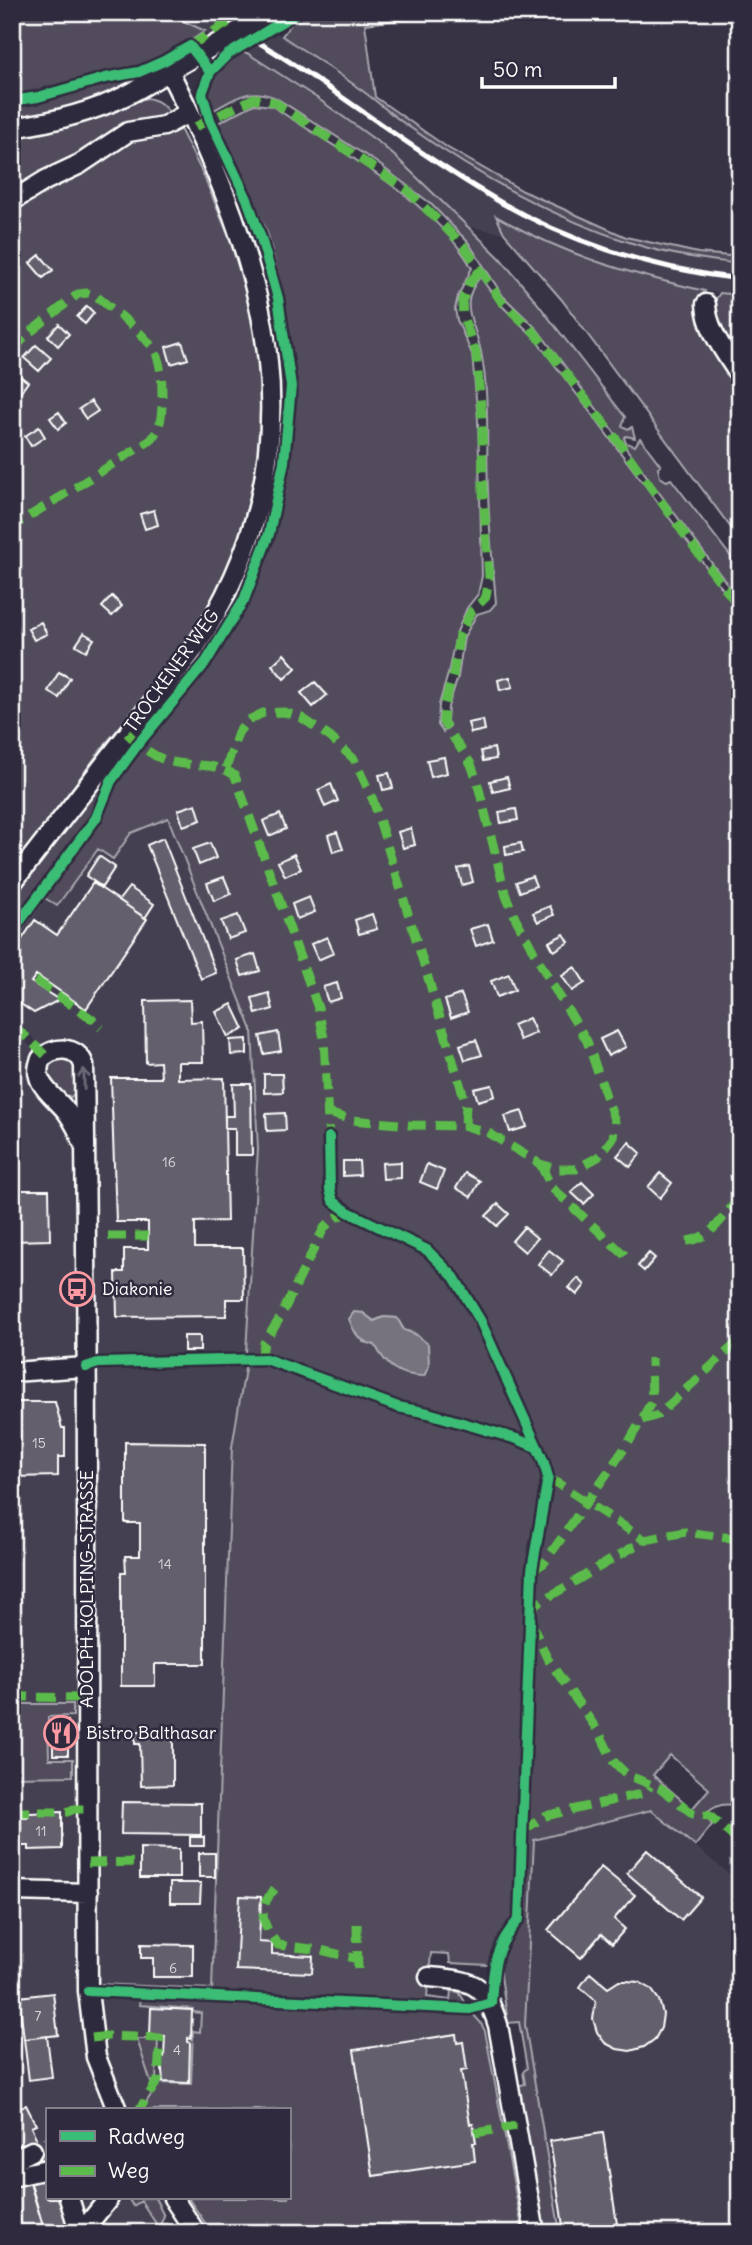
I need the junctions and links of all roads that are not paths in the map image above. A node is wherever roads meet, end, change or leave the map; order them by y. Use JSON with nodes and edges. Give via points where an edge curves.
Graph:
{"nodes":[{"id":1,"x":270,"y":12,"type":"edge"},
{"id":2,"x":169,"y":71,"type":"junction"},
{"id":3,"x":188,"y":113,"type":"junction"},
{"id":4,"x":12,"y":128,"type":"edge"},
{"id":5,"x":12,"y":201,"type":"edge"},
{"id":6,"x":706,"y":304,"type":"dead end"},
{"id":7,"x":740,"y":376,"type":"edge"},
{"id":8,"x":12,"y":883,"type":"edge"},
{"id":9,"x":85,"y":1147,"type":"junction"},
{"id":10,"x":86,"y":1367,"type":"junction"},
{"id":11,"x":12,"y":1372,"type":"edge"},
{"id":12,"x":12,"y":1891,"type":"edge"},
{"id":13,"x":88,"y":1893,"type":"junction"},
{"id":14,"x":429,"y":1977,"type":"dead end"},
{"id":15,"x":116,"y":2108,"type":"edge"},
{"id":16,"x":32,"y":2151,"type":"tunnel mouth"},
{"id":17,"x":12,"y":2161,"type":"edge"},
{"id":18,"x":46,"y":2169,"type":"edge"},
{"id":19,"x":12,"y":2177,"type":"edge"},
{"id":20,"x":70,"y":2200,"type":"edge"},
{"id":21,"x":107,"y":2200,"type":"edge"},
{"id":22,"x":174,"y":2200,"type":"edge"},
{"id":23,"x":83,"y":2232,"type":"edge"},
{"id":24,"x":196,"y":2233,"type":"edge"},
{"id":25,"x":535,"y":2233,"type":"edge"}],
"edges":[{"from":1,"to":2,"type":"street","bridge":true},
{"from":2,"to":3,"type":"street","name":"TROCKENER WEG"},
{"from":2,"to":4,"type":"street","via":[[96,108],[54,122]]},
{"from":3,"to":5,"type":"street","via":[[164,126],[128,132]]},
{"from":3,"to":8,"type":"street","name":"TROCKENER WEG","via":[[239,232],[264,328],[272,407],[258,507],[238,570],[217,614]]},
{"from":6,"to":7,"type":"street","via":[[711,328]]},
{"from":9,"to":9,"type":"street","name":"ADOLPH-KOLPING-STRASSE","one_way":true,"via":[[84,1065],[75,1052],[57,1050],[41,1059],[38,1076],[65,1108]]},
{"from":9,"to":10,"type":"street","name":"ADOLPH-KOLPING-STRASSE"},
{"from":10,"to":11,"type":"street"},
{"from":10,"to":13,"type":"street","name":"ADOLPH-KOLPING-STRASSE"},
{"from":12,"to":13,"type":"street"},
{"from":13,"to":15,"type":"street","name":"ADOLPH-KOLPING-STRASSE","via":[[92,2038]]},
{"from":14,"to":25,"type":"street","via":[[459,1980],[482,1989],[491,2003]]},
{"from":16,"to":17,"type":"street"},
{"from":18,"to":19,"type":"street"},
{"from":20,"to":23,"type":"street"},
{"from":21,"to":23,"type":"street"},
{"from":22,"to":24,"type":"street"}]}
